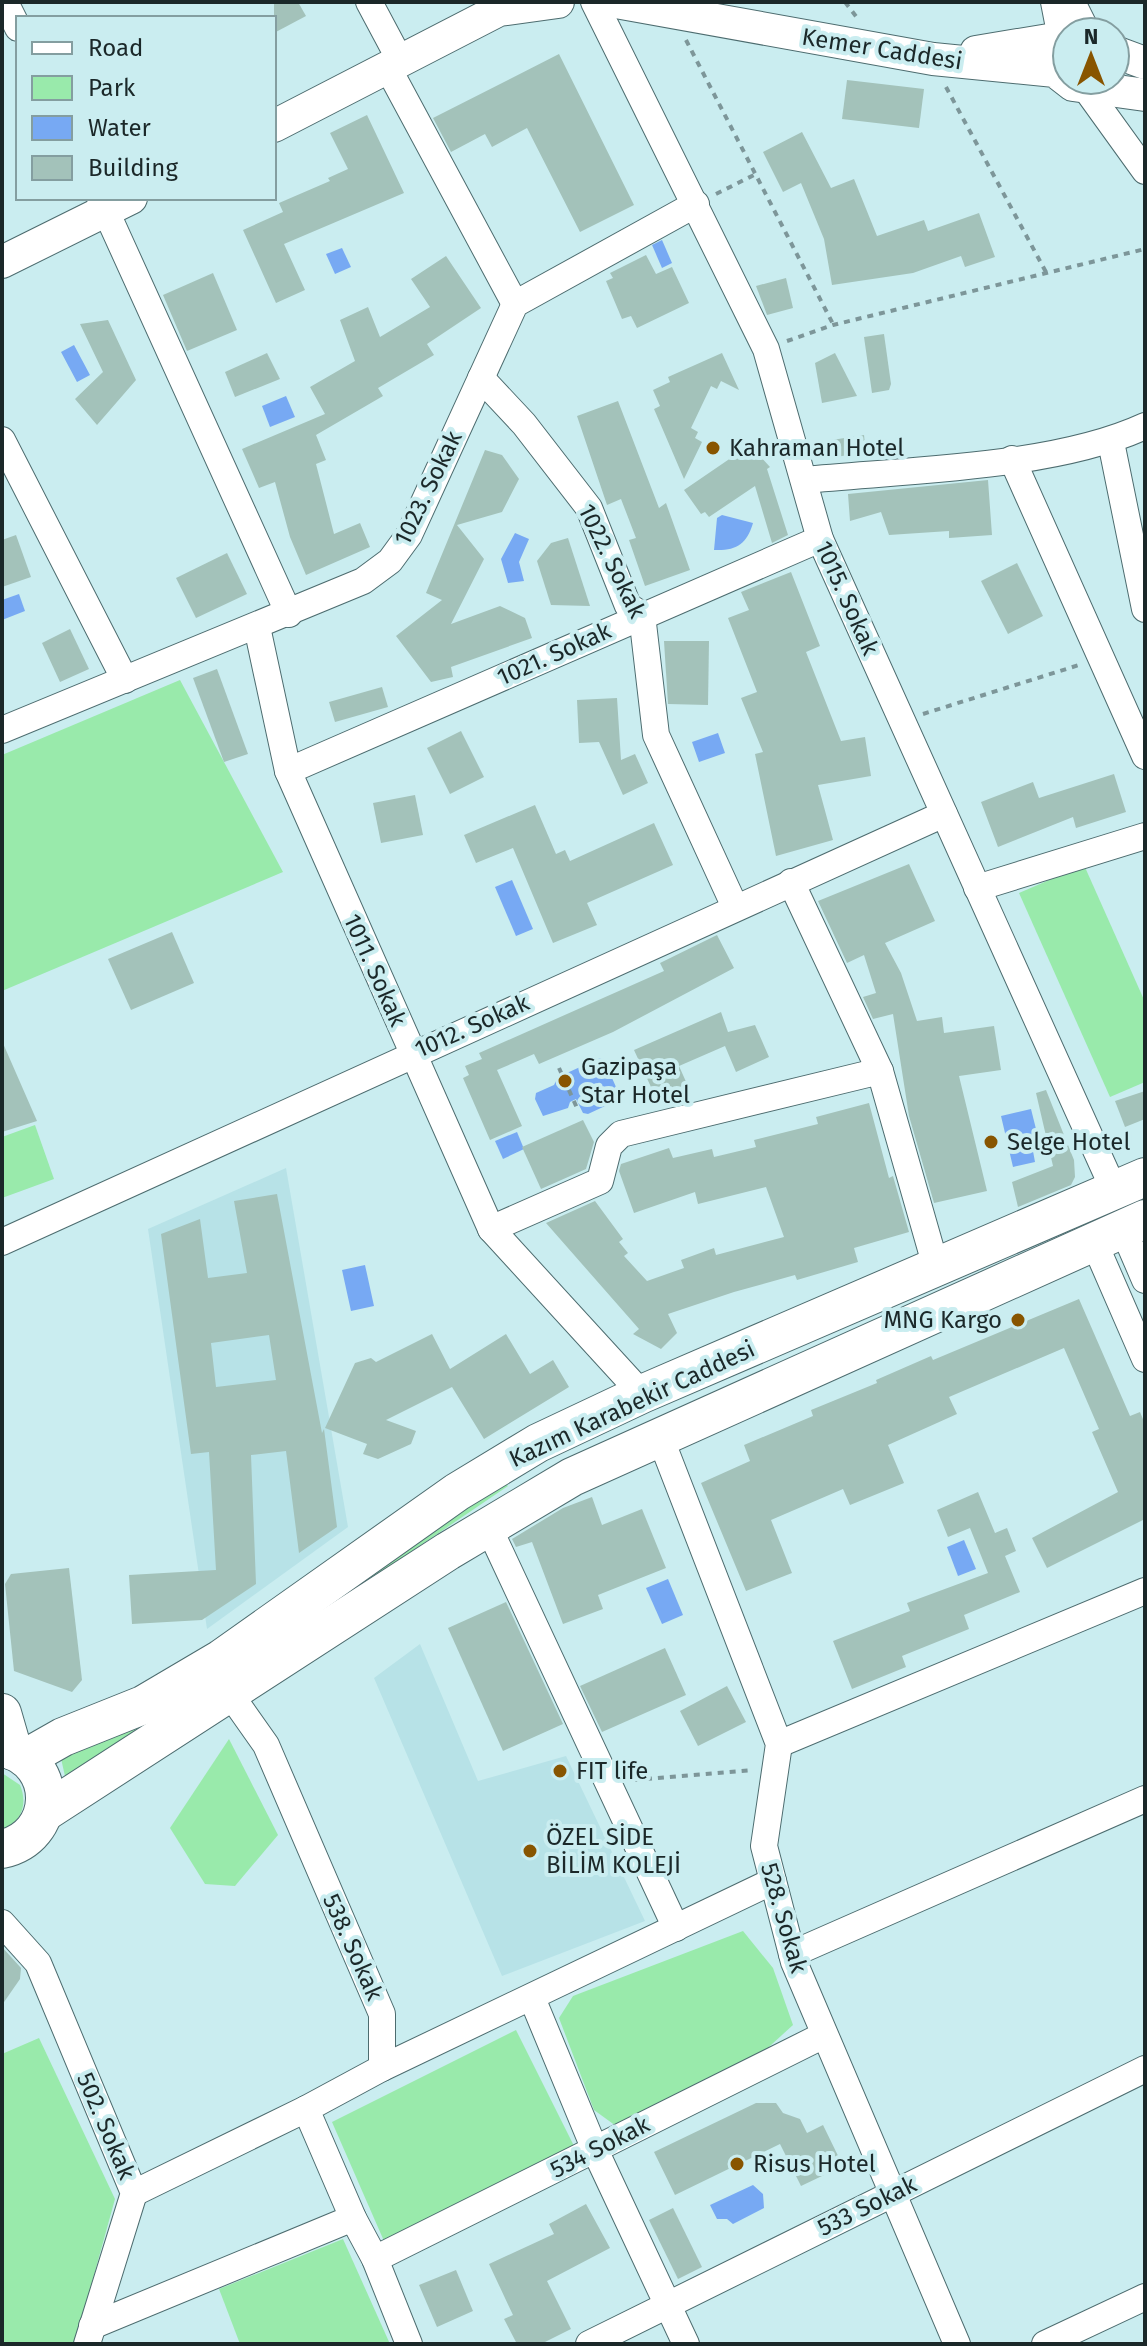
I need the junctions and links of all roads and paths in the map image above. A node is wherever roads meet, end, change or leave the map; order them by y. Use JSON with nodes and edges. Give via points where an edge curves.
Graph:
{"nodes":[{"id":1,"x":5,"y":2,"type":"edge"},
{"id":2,"x":369,"y":2,"type":"edge"},
{"id":3,"x":558,"y":2,"type":"edge"},
{"id":4,"x":594,"y":2,"type":"edge"},
{"id":5,"x":616,"y":2,"type":"edge"},
{"id":6,"x":496,"y":6,"type":"edge"},
{"id":7,"x":673,"y":13,"type":"junction"},
{"id":8,"x":16,"y":24,"type":"edge"},
{"id":9,"x":1051,"y":38,"type":"edge"},
{"id":10,"x":933,"y":59,"type":"junction"},
{"id":11,"x":394,"y":65,"type":"junction"},
{"id":12,"x":1051,"y":75,"type":"edge"},
{"id":13,"x":1090,"y":96,"type":"edge"},
{"id":14,"x":276,"y":125,"type":"edge"},
{"id":15,"x":1145,"y":171,"type":"edge"},
{"id":16,"x":754,"y":175,"type":"junction"},
{"id":17,"x":112,"y":202,"type":"edge"},
{"id":18,"x":696,"y":204,"type":"junction"},
{"id":19,"x":1145,"y":249,"type":"edge"},
{"id":20,"x":2,"y":262,"type":"edge"},
{"id":21,"x":1047,"y":274,"type":"junction"},
{"id":22,"x":515,"y":304,"type":"junction"},
{"id":23,"x":833,"y":325,"type":"junction"},
{"id":24,"x":766,"y":349,"type":"junction"},
{"id":25,"x":481,"y":378,"type":"junction"},
{"id":26,"x":1145,"y":426,"type":"edge"},
{"id":27,"x":2,"y":440,"type":"edge"},
{"id":28,"x":1111,"y":442,"type":"junction"},
{"id":29,"x":1012,"y":459,"type":"junction"},
{"id":30,"x":804,"y":480,"type":"junction"},
{"id":31,"x":820,"y":539,"type":"junction"},
{"id":32,"x":1145,"y":609,"type":"edge"},
{"id":33,"x":289,"y":614,"type":"junction"},
{"id":34,"x":642,"y":615,"type":"junction"},
{"id":35,"x":257,"y":627,"type":"junction"},
{"id":36,"x":1101,"y":658,"type":"junction"},
{"id":37,"x":125,"y":680,"type":"junction"},
{"id":38,"x":902,"y":721,"type":"junction"},
{"id":39,"x":2,"y":730,"type":"edge"},
{"id":40,"x":1145,"y":756,"type":"edge"},
{"id":41,"x":288,"y":771,"type":"junction"},
{"id":42,"x":944,"y":814,"type":"junction"},
{"id":43,"x":1145,"y":836,"type":"edge"},
{"id":44,"x":791,"y":882,"type":"junction"},
{"id":45,"x":977,"y":888,"type":"junction"},
{"id":46,"x":735,"y":907,"type":"junction"},
{"id":47,"x":411,"y":1053,"type":"junction"},
{"id":48,"x":559,"y":1068,"type":"dead end"},
{"id":49,"x":880,"y":1071,"type":"junction"},
{"id":50,"x":577,"y":1108,"type":"dead end"},
{"id":51,"x":1129,"y":1183,"type":"edge"},
{"id":52,"x":491,"y":1229,"type":"junction"},
{"id":53,"x":1121,"y":1230,"type":"edge"},
{"id":54,"x":2,"y":1242,"type":"edge"},
{"id":55,"x":936,"y":1267,"type":"junction"},
{"id":56,"x":1145,"y":1280,"type":"edge"},
{"id":57,"x":1145,"y":1359,"type":"edge"},
{"id":58,"x":642,"y":1394,"type":"junction"},
{"id":59,"x":660,"y":1437,"type":"junction"},
{"id":60,"x":488,"y":1526,"type":"junction"},
{"id":61,"x":1142,"y":1599,"type":"edge"},
{"id":62,"x":230,"y":1694,"type":"junction"},
{"id":63,"x":2,"y":1713,"type":"edge"},
{"id":64,"x":14,"y":1752,"type":"edge"},
{"id":65,"x":777,"y":1756,"type":"junction"},
{"id":66,"x":608,"y":1782,"type":"junction"},
{"id":67,"x":1145,"y":1799,"type":"edge"},
{"id":68,"x":45,"y":1812,"type":"junction"},
{"id":69,"x":5,"y":1858,"type":"edge"},
{"id":70,"x":773,"y":1881,"type":"junction"},
{"id":71,"x":2,"y":1923,"type":"edge"},
{"id":72,"x":676,"y":1928,"type":"junction"},
{"id":73,"x":792,"y":1954,"type":"junction"},
{"id":74,"x":532,"y":1998,"type":"junction"},
{"id":75,"x":824,"y":2035,"type":"junction"},
{"id":76,"x":382,"y":2068,"type":"junction"},
{"id":77,"x":1145,"y":2069,"type":"edge"},
{"id":78,"x":306,"y":2109,"type":"junction"},
{"id":79,"x":595,"y":2150,"type":"junction"},
{"id":80,"x":894,"y":2192,"type":"junction"},
{"id":81,"x":134,"y":2193,"type":"junction"},
{"id":82,"x":353,"y":2218,"type":"junction"},
{"id":83,"x":375,"y":2259,"type":"junction"},
{"id":84,"x":1145,"y":2297,"type":"edge"},
{"id":85,"x":667,"y":2305,"type":"junction"},
{"id":86,"x":90,"y":2335,"type":"edge"},
{"id":87,"x":409,"y":2344,"type":"edge"},
{"id":88,"x":589,"y":2344,"type":"edge"},
{"id":89,"x":686,"y":2344,"type":"edge"},
{"id":90,"x":957,"y":2344,"type":"edge"},
{"id":91,"x":1045,"y":2344,"type":"edge"}],
"edges":[{"from":1,"to":8,"type":"street"},
{"from":2,"to":11,"type":"street"},
{"from":3,"to":6,"type":"street"},
{"from":4,"to":18,"type":"street","name":"1015. Sokak"},
{"from":5,"to":7,"type":"street","name":"Kemer Caddesi"},
{"from":6,"to":11,"type":"street"},
{"from":7,"to":10,"type":"street","name":"Kemer Caddesi"},
{"from":7,"to":16,"type":"path"},
{"from":9,"to":10,"type":"street"},
{"from":10,"to":12,"type":"street","name":"Kemer Caddesi"},
{"from":10,"to":21,"type":"path"},
{"from":11,"to":14,"type":"street"},
{"from":11,"to":22,"type":"street"},
{"from":13,"to":15,"type":"street"},
{"from":16,"to":18,"type":"path"},
{"from":16,"to":23,"type":"path"},
{"from":17,"to":20,"type":"street"},
{"from":17,"to":33,"type":"street"},
{"from":18,"to":22,"type":"street"},
{"from":18,"to":24,"type":"street","name":"1015. Sokak"},
{"from":19,"to":21,"type":"path"},
{"from":21,"to":23,"type":"path"},
{"from":22,"to":25,"type":"street","name":"1023. Sokak"},
{"from":23,"to":24,"type":"path"},
{"from":24,"to":30,"type":"street","name":"1015. Sokak"},
{"from":25,"to":33,"type":"street","name":"1023. Sokak","via":[[409,535],[390,561],[363,581]]},
{"from":25,"to":34,"type":"street","name":"1022. Sokak","via":[[589,508],[628,606]]},
{"from":26,"to":28,"type":"street"},
{"from":27,"to":37,"type":"street"},
{"from":28,"to":29,"type":"street"},
{"from":28,"to":32,"type":"street"},
{"from":29,"to":30,"type":"street"},
{"from":29,"to":36,"type":"street"},
{"from":30,"to":31,"type":"street","name":"1015. Sokak"},
{"from":31,"to":34,"type":"street","name":"1021. Sokak"},
{"from":31,"to":38,"type":"street","name":"1015. Sokak"},
{"from":33,"to":35,"type":"street","name":"1023. Sokak"},
{"from":34,"to":41,"type":"street","name":"1021. Sokak"},
{"from":34,"to":46,"type":"street","name":"1022. Sokak","via":[[656,735]]},
{"from":35,"to":37,"type":"street","name":"1023. Sokak"},
{"from":35,"to":41,"type":"street","name":"1011. Sokak"},
{"from":36,"to":38,"type":"path"},
{"from":36,"to":40,"type":"street"},
{"from":37,"to":39,"type":"street","name":"1023. Sokak"},
{"from":38,"to":42,"type":"street","name":"1015. Sokak"},
{"from":41,"to":47,"type":"street","name":"1011. Sokak"},
{"from":42,"to":44,"type":"street","name":"1012. Sokak"},
{"from":42,"to":45,"type":"street","name":"1015. Sokak"},
{"from":43,"to":45,"type":"street"},
{"from":44,"to":46,"type":"street","name":"1012. Sokak"},
{"from":44,"to":49,"type":"street"},
{"from":45,"to":51,"type":"street","name":"1015. Sokak"},
{"from":46,"to":47,"type":"street","name":"1012. Sokak"},
{"from":47,"to":52,"type":"street","name":"1011. Sokak"},
{"from":47,"to":54,"type":"street","name":"1012. Sokak"},
{"from":48,"to":50,"type":"path"},
{"from":49,"to":52,"type":"street","via":[[621,1134],[609,1146],[600,1181]]},
{"from":49,"to":55,"type":"street"},
{"from":51,"to":55,"type":"main road","name":"Kazım Karabekir Caddesi"},
{"from":52,"to":58,"type":"street","name":"1011. Sokak"},
{"from":53,"to":56,"type":"street"},
{"from":53,"to":57,"type":"street"},
{"from":53,"to":59,"type":"main road","name":"Kazım Karabekir Caddesi"},
{"from":55,"to":58,"type":"main road","name":"Kazım Karabekir Caddesi"},
{"from":58,"to":64,"type":"main road","name":"Kazım Karabekir Caddesi","via":[[538,1443],[457,1492],[221,1659],[143,1705]]},
{"from":59,"to":60,"type":"main road","name":"Kazım Karabekir Caddesi","via":[[572,1477]]},
{"from":59,"to":65,"type":"street","name":"528. Sokak"},
{"from":60,"to":62,"type":"main road","name":"Kazım Karabekir Caddesi"},
{"from":60,"to":66,"type":"street"},
{"from":61,"to":65,"type":"street"},
{"from":62,"to":68,"type":"main road","name":"Kazım Karabekir Caddesi"},
{"from":62,"to":76,"type":"street","name":"538. Sokak","via":[[266,1745],[382,2014]]},
{"from":63,"to":64,"type":"main road"},
{"from":64,"to":68,"type":"main road","via":[[45,1785]]},
{"from":65,"to":66,"type":"path"},
{"from":65,"to":70,"type":"street","name":"528. Sokak","via":[[764,1846]]},
{"from":66,"to":72,"type":"street"},
{"from":67,"to":73,"type":"street"},
{"from":68,"to":69,"type":"main road","name":"Kazım Karabekir Caddesi","via":[[32,1834]]},
{"from":70,"to":72,"type":"street"},
{"from":70,"to":73,"type":"street","name":"528. Sokak"},
{"from":71,"to":81,"type":"street","name":"502. Sokak","via":[[38,1963]]},
{"from":72,"to":74,"type":"street"},
{"from":73,"to":75,"type":"street","name":"528. Sokak"},
{"from":74,"to":76,"type":"street"},
{"from":74,"to":79,"type":"street"},
{"from":75,"to":79,"type":"street","name":"534 Sokak"},
{"from":75,"to":80,"type":"street","name":"528. Sokak"},
{"from":76,"to":78,"type":"street"},
{"from":77,"to":80,"type":"street","name":"533 Sokak"},
{"from":78,"to":81,"type":"street"},
{"from":78,"to":82,"type":"street"},
{"from":79,"to":83,"type":"street","name":"534 Sokak"},
{"from":79,"to":85,"type":"street"},
{"from":80,"to":85,"type":"street","name":"533 Sokak"},
{"from":80,"to":90,"type":"street","name":"528. Sokak"},
{"from":81,"to":86,"type":"street","name":"502. Sokak"},
{"from":82,"to":83,"type":"street"},
{"from":82,"to":86,"type":"street"},
{"from":83,"to":87,"type":"street"},
{"from":84,"to":91,"type":"street"},
{"from":85,"to":88,"type":"street","name":"533 Sokak"},
{"from":85,"to":89,"type":"street"}]}
